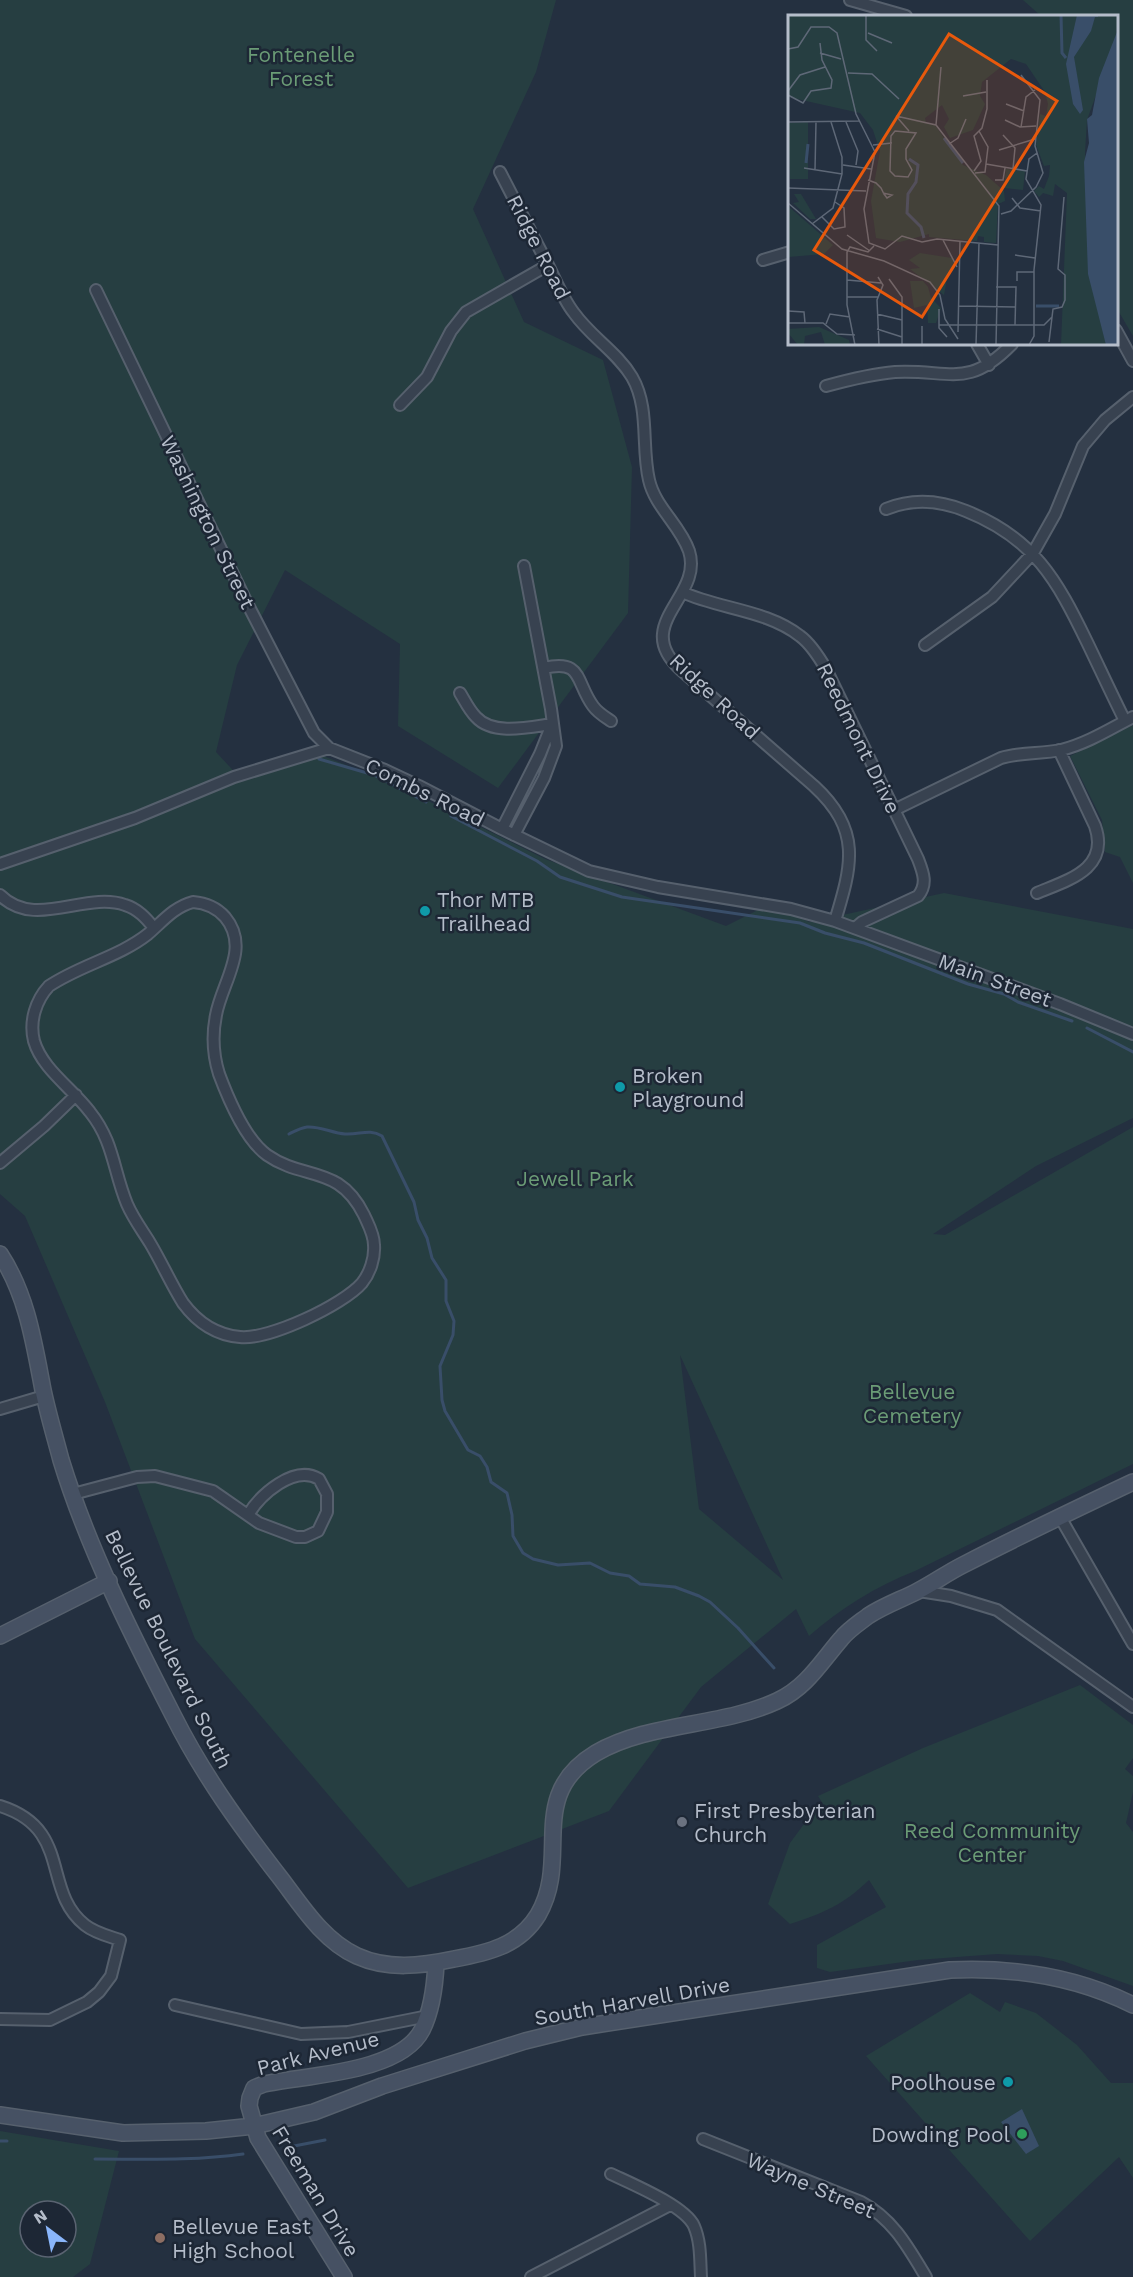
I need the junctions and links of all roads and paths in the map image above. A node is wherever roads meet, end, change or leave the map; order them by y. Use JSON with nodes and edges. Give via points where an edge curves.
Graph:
{"nodes":[{"id":1,"x":850,"y":0,"type":"edge"},
{"id":2,"x":902,"y":15,"type":"edge"},
{"id":3,"x":500,"y":172,"type":"dead end"},
{"id":4,"x":788,"y":252,"type":"edge"},
{"id":5,"x":763,"y":260,"type":"dead end"},
{"id":6,"x":548,"y":265,"type":"junction"},
{"id":7,"x":96,"y":290,"type":"dead end"},
{"id":8,"x":1118,"y":334,"type":"edge"},
{"id":9,"x":978,"y":345,"type":"edge"},
{"id":10,"x":1011,"y":345,"type":"edge"},
{"id":11,"x":1133,"y":361,"type":"edge"},
{"id":12,"x":989,"y":365,"type":"junction"},
{"id":13,"x":826,"y":386,"type":"dead end"},
{"id":14,"x":1133,"y":398,"type":"edge"},
{"id":15,"x":400,"y":405,"type":"dead end"},
{"id":16,"x":886,"y":509,"type":"dead end"},
{"id":17,"x":1033,"y":553,"type":"junction"},
{"id":18,"x":525,"y":566,"type":"dead end"},
{"id":19,"x":682,"y":592,"type":"junction"},
{"id":20,"x":925,"y":645,"type":"dead end"},
{"id":21,"x":544,"y":668,"type":"junction"},
{"id":22,"x":460,"y":693,"type":"dead end"},
{"id":23,"x":1129,"y":719,"type":"edge"},
{"id":24,"x":611,"y":721,"type":"dead end"},
{"id":25,"x":552,"y":724,"type":"junction"},
{"id":26,"x":329,"y":748,"type":"junction"},
{"id":27,"x":1059,"y":750,"type":"junction"},
{"id":28,"x":894,"y":810,"type":"junction"},
{"id":29,"x":502,"y":829,"type":"junction"},
{"id":30,"x":514,"y":835,"type":"junction"},
{"id":31,"x":0,"y":864,"type":"edge"},
{"id":32,"x":1037,"y":893,"type":"dead end"},
{"id":33,"x":0,"y":895,"type":"edge"},
{"id":34,"x":835,"y":921,"type":"junction"},
{"id":35,"x":154,"y":928,"type":"junction"},
{"id":36,"x":855,"y":928,"type":"junction"},
{"id":37,"x":1133,"y":1035,"type":"edge"},
{"id":38,"x":76,"y":1095,"type":"junction"},
{"id":39,"x":10,"y":1154,"type":"junction"},
{"id":40,"x":0,"y":1163,"type":"edge"},
{"id":41,"x":0,"y":1172,"type":"edge"},
{"id":42,"x":0,"y":1254,"type":"edge"},
{"id":43,"x":44,"y":1396,"type":"junction"},
{"id":44,"x":0,"y":1409,"type":"edge"},
{"id":45,"x":1133,"y":1482,"type":"edge"},
{"id":46,"x":73,"y":1494,"type":"junction"},
{"id":47,"x":248,"y":1515,"type":"junction"},
{"id":48,"x":1060,"y":1517,"type":"junction"},
{"id":49,"x":109,"y":1581,"type":"junction"},
{"id":50,"x":919,"y":1591,"type":"junction"},
{"id":51,"x":0,"y":1636,"type":"edge"},
{"id":52,"x":1133,"y":1644,"type":"edge"},
{"id":53,"x":1133,"y":1707,"type":"edge"},
{"id":54,"x":0,"y":1806,"type":"edge"},
{"id":55,"x":436,"y":1963,"type":"junction"},
{"id":56,"x":175,"y":2005,"type":"dead end"},
{"id":57,"x":1133,"y":2005,"type":"edge"},
{"id":58,"x":428,"y":2016,"type":"junction"},
{"id":59,"x":0,"y":2019,"type":"edge"},
{"id":60,"x":0,"y":2115,"type":"edge"},
{"id":61,"x":254,"y":2126,"type":"junction"},
{"id":62,"x":703,"y":2139,"type":"dead end"},
{"id":63,"x":611,"y":2174,"type":"dead end"},
{"id":64,"x":670,"y":2205,"type":"junction"},
{"id":65,"x":344,"y":2277,"type":"edge"},
{"id":66,"x":531,"y":2277,"type":"edge"},
{"id":67,"x":701,"y":2277,"type":"edge"},
{"id":68,"x":926,"y":2277,"type":"edge"}],
"edges":[{"from":1,"to":2,"type":"street"},
{"from":3,"to":6,"type":"street","name":"Ridge Road"},
{"from":4,"to":5,"type":"street"},
{"from":6,"to":15,"type":"street","via":[[466,312],[451,331],[427,377]]},
{"from":6,"to":19,"type":"street","name":"Ridge Road","via":[[574,315],[625,367],[637,388],[652,489],[685,542],[691,562]]},
{"from":7,"to":26,"type":"street","name":"Washington Street","via":[[314,734]]},
{"from":8,"to":11,"type":"street"},
{"from":9,"to":12,"type":"street"},
{"from":10,"to":12,"type":"street"},
{"from":12,"to":13,"type":"street","via":[[968,374],[882,373]]},
{"from":14,"to":17,"type":"street","via":[[1105,420],[1083,446],[1055,514]]},
{"from":16,"to":17,"type":"street","via":[[917,501],[959,508],[1004,530]]},
{"from":17,"to":20,"type":"street","via":[[992,597]]},
{"from":17,"to":23,"type":"street","via":[[1067,600]]},
{"from":18,"to":21,"type":"street"},
{"from":19,"to":28,"type":"street","name":"Reedmont Drive","via":[[780,624],[809,644]]},
{"from":19,"to":34,"type":"street","name":"Ridge Road","via":[[663,630],[669,657],[814,786],[839,814],[849,857]]},
{"from":21,"to":24,"type":"street","via":[[570,667],[592,705]]},
{"from":21,"to":25,"type":"street"},
{"from":22,"to":25,"type":"street","via":[[477,719],[495,728]]},
{"from":23,"to":27,"type":"street","via":[[1089,740]]},
{"from":25,"to":29,"type":"street"},
{"from":25,"to":30,"type":"street","via":[[556,746],[552,760]]},
{"from":26,"to":29,"type":"street","name":"Combs Road","via":[[385,770]]},
{"from":26,"to":31,"type":"street","via":[[234,777],[135,818]]},
{"from":27,"to":28,"type":"street","via":[[1001,758]]},
{"from":27,"to":32,"type":"street","via":[[1098,835],[1098,852],[1080,873]]},
{"from":28,"to":36,"type":"street","name":"Reedmont Drive","via":[[921,867],[924,885],[912,900]]},
{"from":29,"to":30,"type":"street","name":"Combs Road"},
{"from":30,"to":34,"type":"street","name":"Combs Road","via":[[572,864],[610,877],[790,909]]},
{"from":33,"to":35,"type":"street","via":[[13,905],[37,910],[118,903],[136,910]]},
{"from":34,"to":36,"type":"street","name":"Combs Road"},
{"from":35,"to":38,"type":"street","via":[[129,946],[57,980],[39,999],[33,1017],[37,1048]]},
{"from":35,"to":38,"type":"street","via":[[177,908],[193,902],[217,910],[233,929],[236,952],[214,1026],[219,1074],[249,1137],[261,1150],[276,1160],[335,1181],[352,1195],[374,1243],[368,1274],[344,1298],[278,1330],[238,1337],[205,1325],[183,1303],[133,1218],[105,1133]]},
{"from":36,"to":37,"type":"street","name":"Main Street"},
{"from":38,"to":39,"type":"street"},
{"from":39,"to":40,"type":"street"},
{"from":39,"to":41,"type":"street"},
{"from":42,"to":43,"type":"street","name":"Bellevue Boulevard South","via":[[22,1297]]},
{"from":43,"to":44,"type":"street"},
{"from":43,"to":46,"type":"street","name":"Bellevue Boulevard South"},
{"from":45,"to":48,"type":"street","name":"Bellevue Boulevard South"},
{"from":46,"to":47,"type":"street","via":[[155,1476],[213,1491]]},
{"from":46,"to":49,"type":"street","name":"Bellevue Boulevard South"},
{"from":47,"to":47,"type":"street","via":[[271,1529],[296,1537],[313,1535],[323,1524],[327,1494],[319,1479],[305,1474],[270,1490]]},
{"from":48,"to":50,"type":"street","name":"Bellevue Boulevard South"},
{"from":48,"to":52,"type":"street"},
{"from":49,"to":51,"type":"street"},
{"from":49,"to":55,"type":"street","name":"Bellevue Boulevard South","via":[[204,1773],[312,1919],[336,1944],[369,1961],[402,1966]]},
{"from":50,"to":53,"type":"street","via":[[997,1610]]},
{"from":50,"to":55,"type":"street","name":"Bellevue Boulevard South","via":[[864,1619],[841,1638],[800,1687],[776,1702],[622,1741],[580,1764],[557,1798],[547,1896],[533,1922],[516,1940],[501,1948]]},
{"from":54,"to":59,"type":"street","via":[[28,1819],[40,1832],[73,1912],[86,1925],[120,1940],[111,1976],[87,2002],[50,2020]]},
{"from":55,"to":58,"type":"street","name":"Park Avenue"},
{"from":56,"to":58,"type":"street","via":[[301,2034],[348,2032]]},
{"from":57,"to":61,"type":"street","name":"South Harvell Drive","via":[[1089,1986],[1027,1971],[973,1969],[919,1974],[582,2027],[404,2079],[314,2112]]},
{"from":58,"to":61,"type":"street","name":"Park Avenue","via":[[414,2041],[394,2055],[356,2069],[254,2088],[249,2106]]},
{"from":60,"to":61,"type":"street","name":"South Harvell Drive","via":[[123,2133]]},
{"from":61,"to":65,"type":"street","name":"Freeman Drive"},
{"from":62,"to":68,"type":"street","name":"Wayne Street","via":[[876,2210],[896,2229]]},
{"from":63,"to":64,"type":"street"},
{"from":64,"to":66,"type":"street"},
{"from":64,"to":67,"type":"street","via":[[689,2217],[694,2227],[700,2247]]}]}
